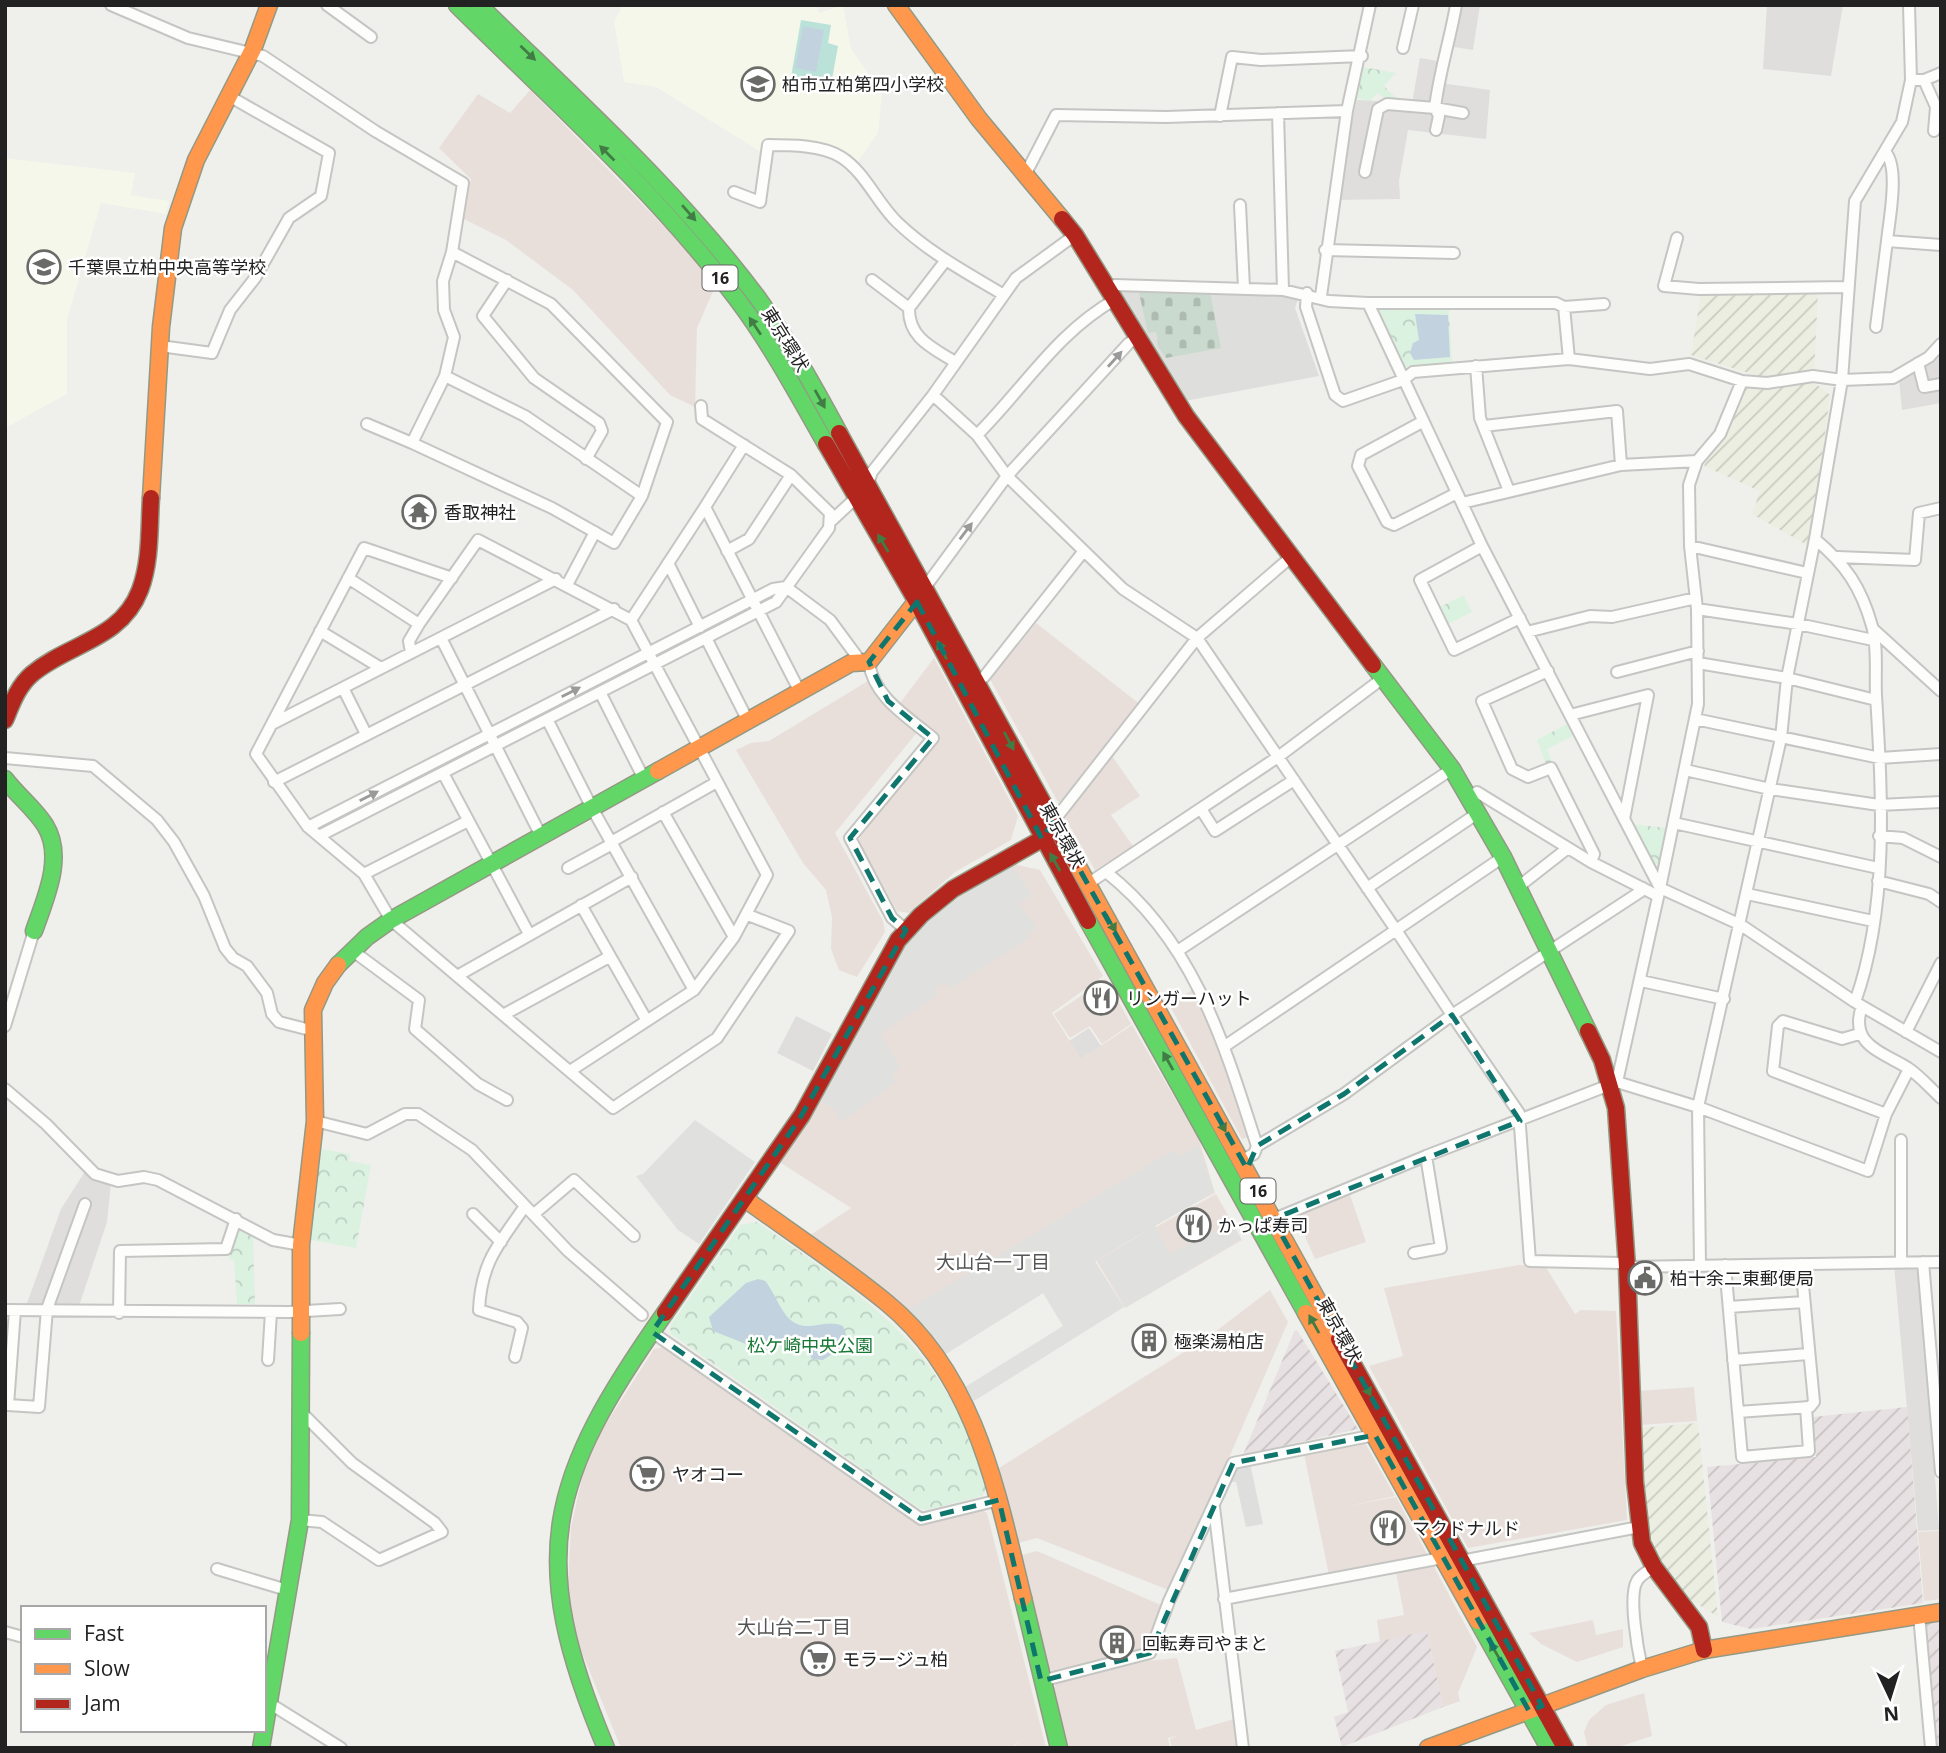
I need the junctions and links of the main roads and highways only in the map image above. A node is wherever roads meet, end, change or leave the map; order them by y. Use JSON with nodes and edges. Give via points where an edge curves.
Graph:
{"nodes":[{"id":1,"x":269,"y":5,"type":"edge"},
{"id":2,"x":457,"y":5,"type":"edge"},
{"id":3,"x":479,"y":5,"type":"edge"},
{"id":4,"x":896,"y":5,"type":"edge"},
{"id":5,"x":926,"y":586,"type":"junction"},
{"id":6,"x":917,"y":602,"type":"junction"},
{"id":7,"x":5,"y":720,"type":"edge"},
{"id":8,"x":5,"y":779,"type":"edge"},
{"id":9,"x":1053,"y":822,"type":"junction"},
{"id":10,"x":1042,"y":839,"type":"junction"},
{"id":11,"x":34,"y":932,"type":"road end"},
{"id":12,"x":745,"y":1199,"type":"junction"},
{"id":13,"x":1941,"y":1612,"type":"edge"},
{"id":14,"x":1704,"y":1650,"type":"junction"},
{"id":15,"x":267,"y":1700,"type":"edge"},
{"id":16,"x":1535,"y":1708,"type":"junction"},
{"id":17,"x":606,"y":1748,"type":"edge"},
{"id":18,"x":1059,"y":1748,"type":"edge"},
{"id":19,"x":1428,"y":1748,"type":"edge"},
{"id":20,"x":1549,"y":1748,"type":"edge"},
{"id":21,"x":1565,"y":1748,"type":"edge"}],
"edges":[{"from":1,"to":7,"type":"main road","via":[[251,52],[190,172],[175,219],[139,594],[111,630],[31,672],[11,700]]},
{"from":6,"to":2,"type":"main road","name":"東京環状","number":"16","one_way":true,"via":[[776,356],[737,299],[660,206]]},
{"from":3,"to":5,"type":"main road","name":"東京環状","number":"16","one_way":true,"via":[[667,189],[715,243],[784,340]]},
{"from":4,"to":14,"type":"main road","via":[[1075,235],[1186,416],[1452,769],[1503,857],[1590,1031],[1614,1083],[1639,1527],[1654,1567],[1699,1628]]},
{"from":5,"to":6,"type":"main road"},
{"from":5,"to":9,"type":"main road","name":"東京環状","number":"16","one_way":true},
{"from":10,"to":6,"type":"main road","name":"東京環状","number":"16","one_way":true},
{"from":6,"to":15,"type":"main road","via":[[865,662],[851,663],[369,933],[317,994],[315,1121],[301,1245],[300,1520]]},
{"from":8,"to":11,"type":"main road","via":[[46,827],[53,848],[49,885]]},
{"from":9,"to":10,"type":"main road"},
{"from":9,"to":16,"type":"main road","name":"東京環状","number":"16","one_way":true,"via":[[1461,1561]]},
{"from":10,"to":12,"type":"main road","via":[[948,893],[906,930],[873,982],[818,1090]]},
{"from":16,"to":10,"type":"main road","name":"東京環状","number":"16","one_way":true,"via":[[1442,1558]]},
{"from":12,"to":17,"type":"main road","via":[[586,1434],[571,1471],[558,1543],[561,1625],[572,1669]]},
{"from":12,"to":18,"type":"main road","via":[[889,1304],[930,1348],[976,1424]]},
{"from":13,"to":14,"type":"main road"},
{"from":14,"to":16,"type":"main road"},
{"from":16,"to":19,"type":"main road"},
{"from":16,"to":20,"type":"main road","name":"東京環状","number":"16"},
{"from":16,"to":21,"type":"main road","name":"東京環状","number":"16"}]}
